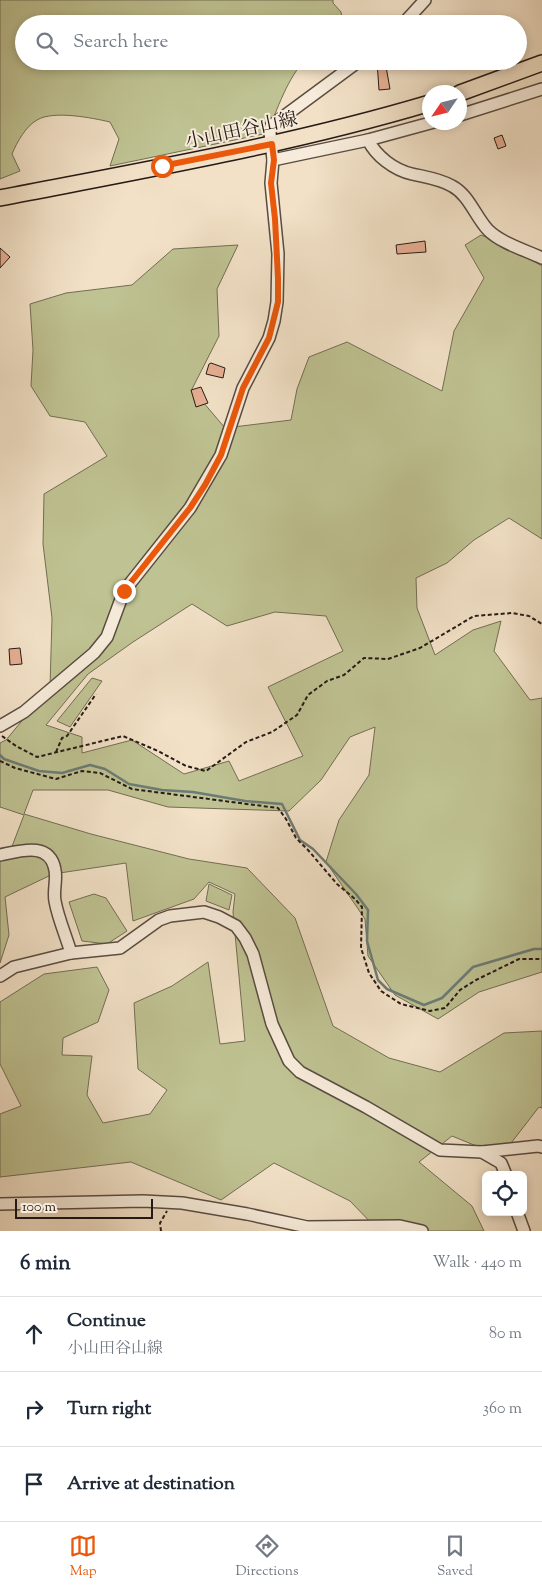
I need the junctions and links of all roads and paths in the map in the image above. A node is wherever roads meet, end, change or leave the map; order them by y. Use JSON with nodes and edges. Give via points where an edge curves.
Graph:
{"nodes":[{"id":1,"x":425,"y":0,"type":"edge"},
{"id":2,"x":412,"y":15,"type":"edge"},
{"id":3,"x":542,"y":63,"type":"edge"},
{"id":4,"x":527,"y":68,"type":"edge"},
{"id":5,"x":346,"y":70,"type":"edge"},
{"id":6,"x":523,"y":70,"type":"edge"},
{"id":7,"x":542,"y":89,"type":"edge"},
{"id":8,"x":467,"y":90,"type":"edge"},
{"id":9,"x":422,"y":105,"type":"edge"},
{"id":10,"x":467,"y":113,"type":"edge"},
{"id":11,"x":422,"y":125,"type":"edge"},
{"id":12,"x":368,"y":140,"type":"junction"},
{"id":13,"x":273,"y":152,"type":"junction"},
{"id":14,"x":0,"y":198,"type":"edge"},
{"id":15,"x":542,"y":258,"type":"edge"},
{"id":16,"x":542,"y":624,"type":"edge"},
{"id":17,"x":96,"y":694,"type":"dead end"},
{"id":18,"x":0,"y":726,"type":"edge"},
{"id":19,"x":0,"y":735,"type":"edge"},
{"id":20,"x":56,"y":752,"type":"junction"},
{"id":21,"x":0,"y":761,"type":"edge"},
{"id":22,"x":0,"y":854,"type":"edge"},
{"id":23,"x":71,"y":953,"type":"junction"},
{"id":24,"x":542,"y":959,"type":"edge"},
{"id":25,"x":0,"y":976,"type":"edge"},
{"id":26,"x":542,"y":1147,"type":"edge"},
{"id":27,"x":482,"y":1152,"type":"junction"},
{"id":28,"x":504,"y":1171,"type":"edge"},
{"id":29,"x":172,"y":1202,"type":"junction"},
{"id":30,"x":0,"y":1204,"type":"edge"},
{"id":31,"x":518,"y":1216,"type":"edge"},
{"id":32,"x":161,"y":1231,"type":"edge"},
{"id":33,"x":422,"y":1231,"type":"edge"},
{"id":34,"x":524,"y":1231,"type":"edge"}],
"edges":[{"from":1,"to":2,"type":"street"},
{"from":3,"to":4,"type":"main road"},
{"from":5,"to":13,"type":"street","via":[[271,126]]},
{"from":6,"to":8,"type":"main road"},
{"from":7,"to":10,"type":"street"},
{"from":9,"to":13,"type":"main road","name":"小山田谷山線"},
{"from":11,"to":12,"type":"street"},
{"from":12,"to":13,"type":"street"},
{"from":12,"to":15,"type":"street","via":[[376,153],[394,167],[453,186],[488,230]]},
{"from":13,"to":14,"type":"main road","name":"小山田谷山線"},
{"from":13,"to":18,"type":"street","via":[[271,183],[278,302],[269,338],[243,388],[221,455],[190,508],[124,591],[107,637],[94,653],[24,712]]},
{"from":16,"to":20,"type":"path","via":[[529,616],[512,613],[474,616],[420,648],[388,659],[364,658],[344,675],[327,681],[308,695],[297,715],[272,732],[246,742],[206,771],[186,766],[123,736]]},
{"from":17,"to":20,"type":"path","via":[[67,736],[62,738]]},
{"from":19,"to":20,"type":"path","via":[[37,757]]},
{"from":21,"to":24,"type":"path","via":[[56,779],[82,772],[100,773],[132,789],[278,808],[296,838],[362,907],[361,948],[369,973],[381,991],[401,1004],[430,1011],[445,1008],[460,990],[476,980],[519,959]]},
{"from":22,"to":23,"type":"street","via":[[35,849],[50,858],[55,869],[54,900]]},
{"from":23,"to":25,"type":"street","via":[[14,968]]},
{"from":23,"to":27,"type":"street","via":[[120,948],[159,920],[170,916],[204,912],[219,917],[236,926],[245,938],[272,1024],[289,1061],[300,1072],[440,1150]]},
{"from":26,"to":27,"type":"street"},
{"from":27,"to":28,"type":"street","via":[[501,1163]]},
{"from":29,"to":30,"type":"street"},
{"from":29,"to":32,"type":"path","via":[[160,1224]]},
{"from":29,"to":33,"type":"street","via":[[308,1227],[400,1226]]},
{"from":31,"to":34,"type":"street"}]}
